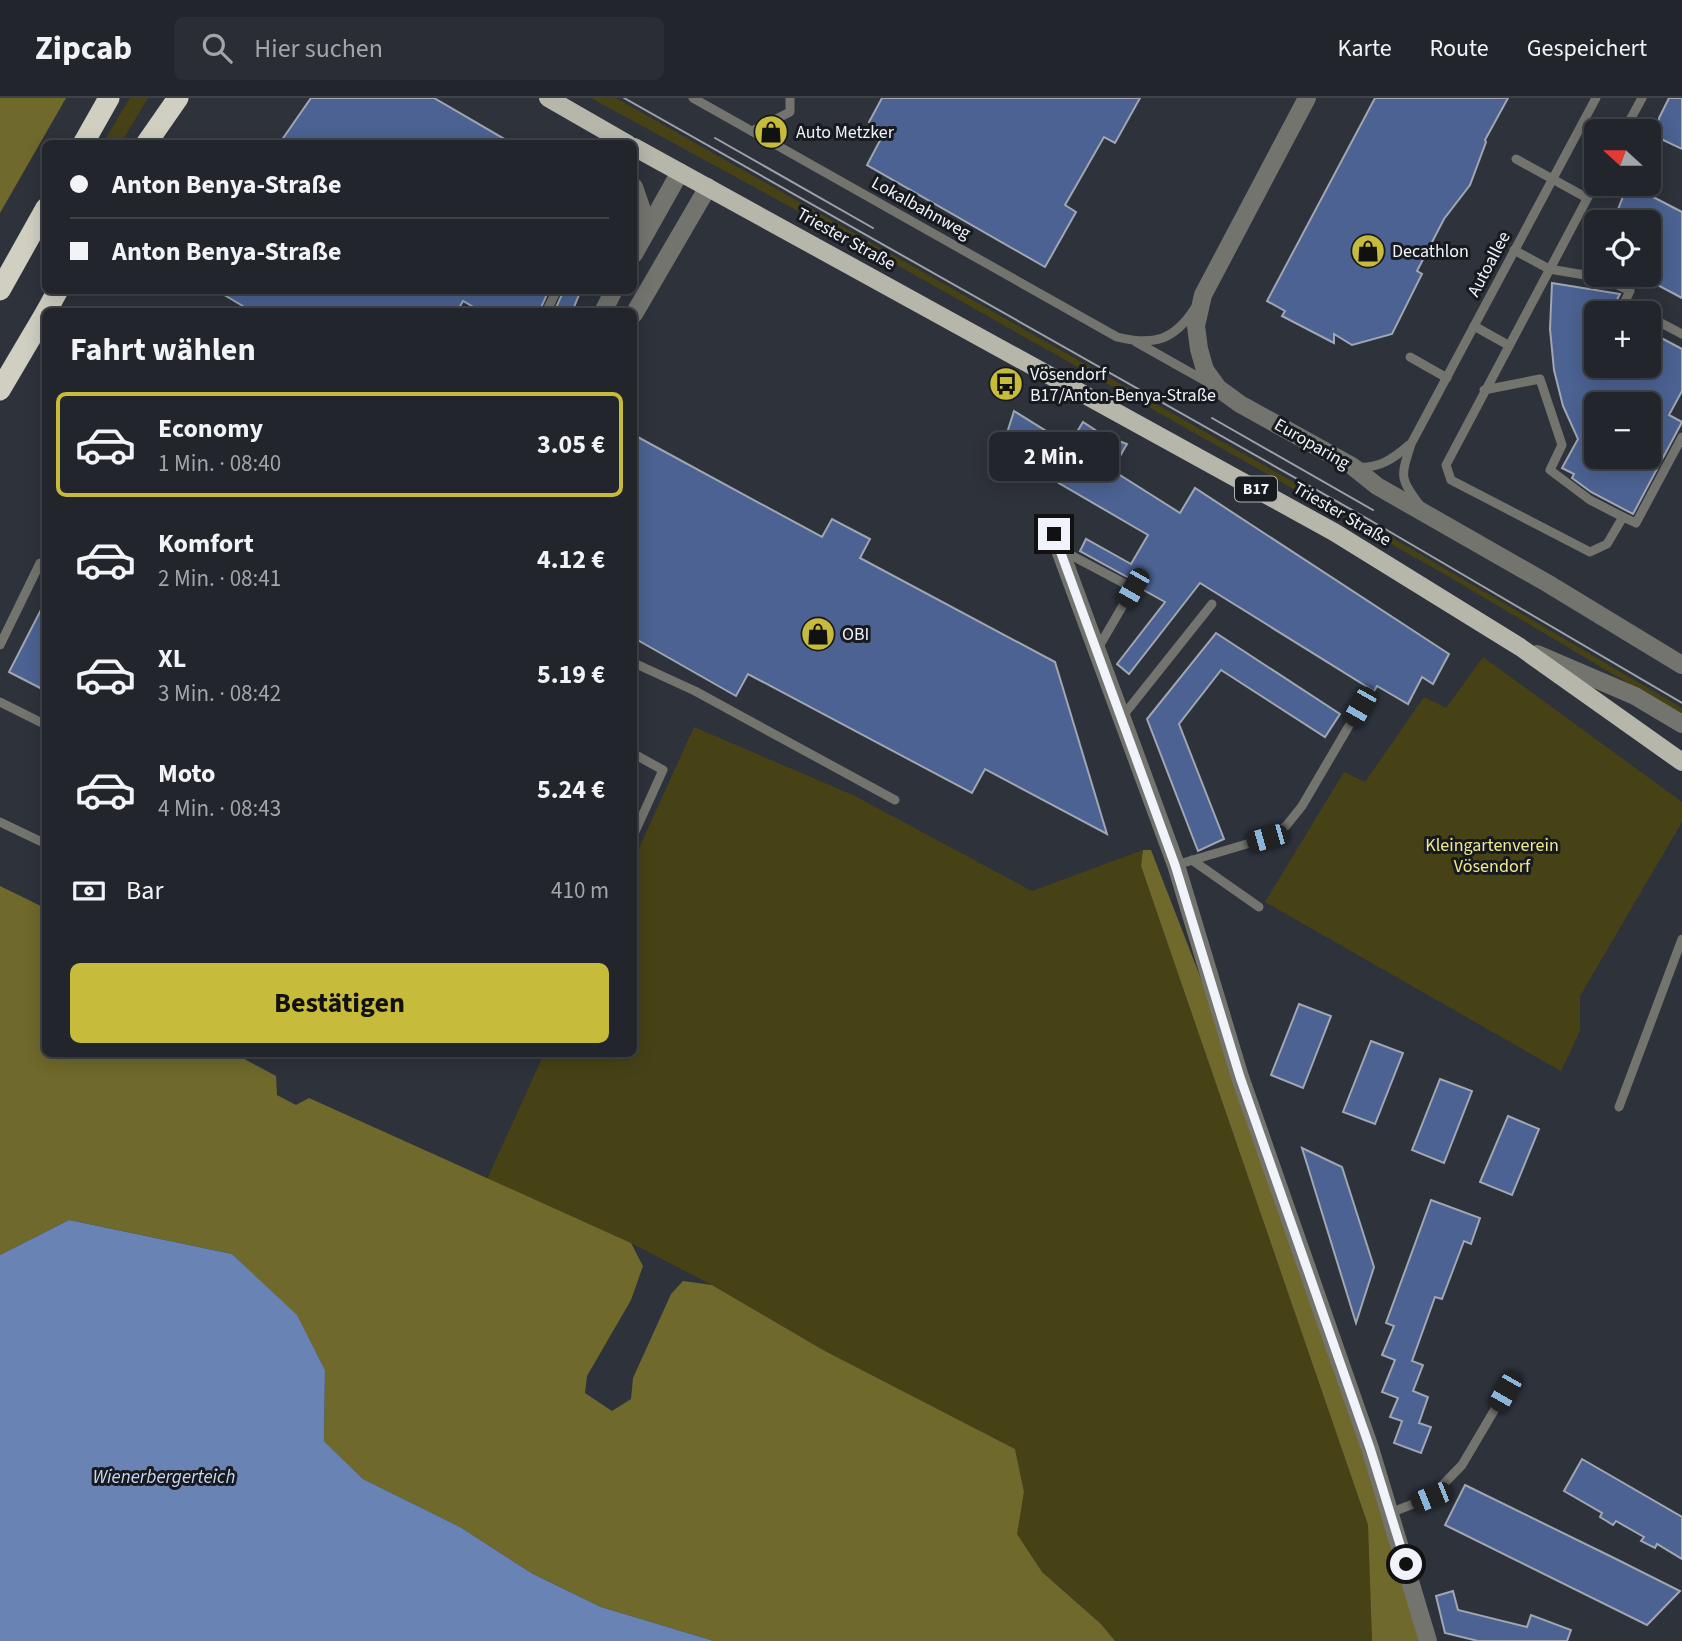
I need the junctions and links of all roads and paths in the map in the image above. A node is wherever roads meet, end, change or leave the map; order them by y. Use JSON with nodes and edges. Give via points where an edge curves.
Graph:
{"nodes":[{"id":1,"x":108,"y":98,"type":"edge"},
{"id":2,"x":169,"y":98,"type":"edge"},
{"id":3,"x":178,"y":98,"type":"edge"},
{"id":4,"x":548,"y":98,"type":"edge"},
{"id":5,"x":693,"y":98,"type":"edge"},
{"id":6,"x":790,"y":98,"type":"edge"},
{"id":7,"x":1307,"y":98,"type":"edge"},
{"id":8,"x":1597,"y":98,"type":"edge"},
{"id":9,"x":1642,"y":98,"type":"edge"},
{"id":10,"x":1630,"y":119,"type":"edge"},
{"id":11,"x":752,"y":131,"type":"junction"},
{"id":12,"x":607,"y":137,"type":"edge"},
{"id":13,"x":85,"y":140,"type":"edge"},
{"id":14,"x":148,"y":140,"type":"edge"},
{"id":15,"x":149,"y":140,"type":"edge"},
{"id":16,"x":637,"y":149,"type":"edge"},
{"id":17,"x":1516,"y":159,"type":"dead end"},
{"id":18,"x":680,"y":172,"type":"junction"},
{"id":19,"x":1552,"y":178,"type":"junction"},
{"id":20,"x":708,"y":187,"type":"junction"},
{"id":21,"x":637,"y":196,"type":"edge"},
{"id":22,"x":1587,"y":198,"type":"joint"},
{"id":23,"x":42,"y":215,"type":"edge"},
{"id":24,"x":644,"y":235,"type":"junction"},
{"id":25,"x":637,"y":248,"type":"edge"},
{"id":26,"x":1514,"y":250,"type":"junction"},
{"id":27,"x":1549,"y":268,"type":"junction"},
{"id":28,"x":0,"y":290,"type":"edge"},
{"id":29,"x":1203,"y":295,"type":"junction"},
{"id":30,"x":1625,"y":301,"type":"edge"},
{"id":31,"x":637,"y":309,"type":"edge"},
{"id":32,"x":42,"y":319,"type":"edge"},
{"id":33,"x":1661,"y":323,"type":"edge"},
{"id":34,"x":1474,"y":326,"type":"junction"},
{"id":35,"x":1682,"y":334,"type":"edge"},
{"id":36,"x":1134,"y":341,"type":"junction"},
{"id":37,"x":1508,"y":345,"type":"junction"},
{"id":38,"x":1410,"y":357,"type":"dead end"},
{"id":39,"x":1447,"y":377,"type":"junction"},
{"id":40,"x":1218,"y":388,"type":"junction"},
{"id":41,"x":0,"y":390,"type":"edge"},
{"id":42,"x":1483,"y":390,"type":"junction"},
{"id":43,"x":1682,"y":437,"type":"edge"},
{"id":44,"x":1411,"y":444,"type":"junction"},
{"id":45,"x":1352,"y":466,"type":"junction"},
{"id":46,"x":1427,"y":514,"type":"junction"},
{"id":47,"x":1623,"y":517,"type":"junction"},
{"id":48,"x":1057,"y":542,"type":"joint"},
{"id":49,"x":42,"y":564,"type":"edge"},
{"id":50,"x":1212,"y":604,"type":"dead end"},
{"id":51,"x":0,"y":645,"type":"edge"},
{"id":52,"x":1520,"y":647,"type":"junction"},
{"id":53,"x":1096,"y":651,"type":"junction"},
{"id":54,"x":637,"y":664,"type":"edge"},
{"id":55,"x":1682,"y":666,"type":"edge"},
{"id":56,"x":0,"y":702,"type":"edge"},
{"id":57,"x":1360,"y":707,"type":"dead end"},
{"id":58,"x":1122,"y":717,"type":"junction"},
{"id":59,"x":42,"y":722,"type":"edge"},
{"id":60,"x":1682,"y":723,"type":"edge"},
{"id":61,"x":637,"y":756,"type":"edge"},
{"id":62,"x":1682,"y":762,"type":"edge"},
{"id":63,"x":895,"y":800,"type":"dead end"},
{"id":64,"x":0,"y":822,"type":"edge"},
{"id":65,"x":637,"y":827,"type":"edge"},
{"id":66,"x":42,"y":842,"type":"edge"},
{"id":67,"x":1184,"y":863,"type":"junction"},
{"id":68,"x":1259,"y":907,"type":"dead end"},
{"id":69,"x":1682,"y":939,"type":"edge"},
{"id":70,"x":1619,"y":1107,"type":"dead end"},
{"id":71,"x":1505,"y":1392,"type":"dead end"},
{"id":72,"x":1391,"y":1513,"type":"junction"},
{"id":73,"x":1428,"y":1641,"type":"edge"}],
"edges":[{"from":1,"to":13,"type":"highway"},
{"from":2,"to":14,"type":"highway"},
{"from":3,"to":15,"type":"highway"},
{"from":4,"to":12,"type":"main road"},
{"from":5,"to":11,"type":"lane","name":"Lokalbahnweg"},
{"from":6,"to":11,"type":"lane","via":[[790,112]]},
{"from":7,"to":29,"type":"street","name":"Europaring"},
{"from":8,"to":19,"type":"lane","name":"Autoallee"},
{"from":9,"to":10,"type":"lane"},
{"from":11,"to":36,"type":"lane","name":"Lokalbahnweg","via":[[1117,337]]},
{"from":16,"to":18,"type":"main road","name":"Triester Straße","number":"B17"},
{"from":17,"to":19,"type":"lane"},
{"from":18,"to":20,"type":"main road","name":"Triester Straße","number":"B17"},
{"from":18,"to":24,"type":"street"},
{"from":19,"to":22,"type":"lane"},
{"from":19,"to":26,"type":"lane","name":"Autoallee"},
{"from":20,"to":31,"type":"street"},
{"from":20,"to":52,"type":"main road","name":"Triester Straße","number":"B17","via":[[1334,532]]},
{"from":21,"to":24,"type":"street"},
{"from":22,"to":27,"type":"lane"},
{"from":23,"to":28,"type":"highway"},
{"from":24,"to":25,"type":"street"},
{"from":26,"to":27,"type":"lane"},
{"from":26,"to":34,"type":"lane","name":"Autoallee"},
{"from":27,"to":30,"type":"lane","via":[[1603,278],[1630,290]]},
{"from":27,"to":37,"type":"lane"},
{"from":29,"to":36,"type":"lane","via":[[1179,328],[1165,338]]},
{"from":29,"to":40,"type":"street","name":"Europaring","via":[[1196,326],[1199,349],[1205,370]]},
{"from":32,"to":41,"type":"highway"},
{"from":33,"to":35,"type":"lane"},
{"from":34,"to":37,"type":"lane"},
{"from":34,"to":39,"type":"lane","name":"Autoallee"},
{"from":36,"to":40,"type":"lane","name":"Lokalbahnweg"},
{"from":37,"to":42,"type":"lane"},
{"from":38,"to":39,"type":"lane"},
{"from":39,"to":44,"type":"lane","name":"Autoallee"},
{"from":40,"to":45,"type":"street","name":"Europaring"},
{"from":42,"to":47,"type":"lane","via":[[1540,379],[1562,444],[1550,470],[1590,500]]},
{"from":42,"to":47,"type":"lane","via":[[1446,465],[1451,480],[1590,552],[1607,544]]},
{"from":43,"to":47,"type":"lane","via":[[1636,523]]},
{"from":44,"to":45,"type":"lane","name":"Autoallee","via":[[1378,466]]},
{"from":44,"to":46,"type":"lane","name":"Autoallee","via":[[1403,468],[1404,484]]},
{"from":45,"to":46,"type":"street","name":"Europaring"},
{"from":46,"to":55,"type":"street","name":"Europaring"},
{"from":48,"to":53,"type":"street"},
{"from":48,"to":53,"type":"lane","via":[[1133,588]]},
{"from":49,"to":51,"type":"lane"},
{"from":50,"to":58,"type":"lane"},
{"from":52,"to":60,"type":"street","via":[[1635,695]]},
{"from":52,"to":62,"type":"main road","name":"Triester Straße","number":"B17"},
{"from":53,"to":58,"type":"street"},
{"from":54,"to":63,"type":"lane"},
{"from":56,"to":59,"type":"lane"},
{"from":57,"to":67,"type":"lane","via":[[1286,826],[1267,838]]},
{"from":58,"to":67,"type":"street"},
{"from":61,"to":65,"type":"lane","via":[[663,770]]},
{"from":64,"to":66,"type":"lane"},
{"from":67,"to":68,"type":"lane"},
{"from":67,"to":72,"type":"street","via":[[1240,1077]]},
{"from":69,"to":70,"type":"lane"},
{"from":71,"to":72,"type":"lane","via":[[1462,1465],[1431,1497]]},
{"from":72,"to":73,"type":"street"}]}
